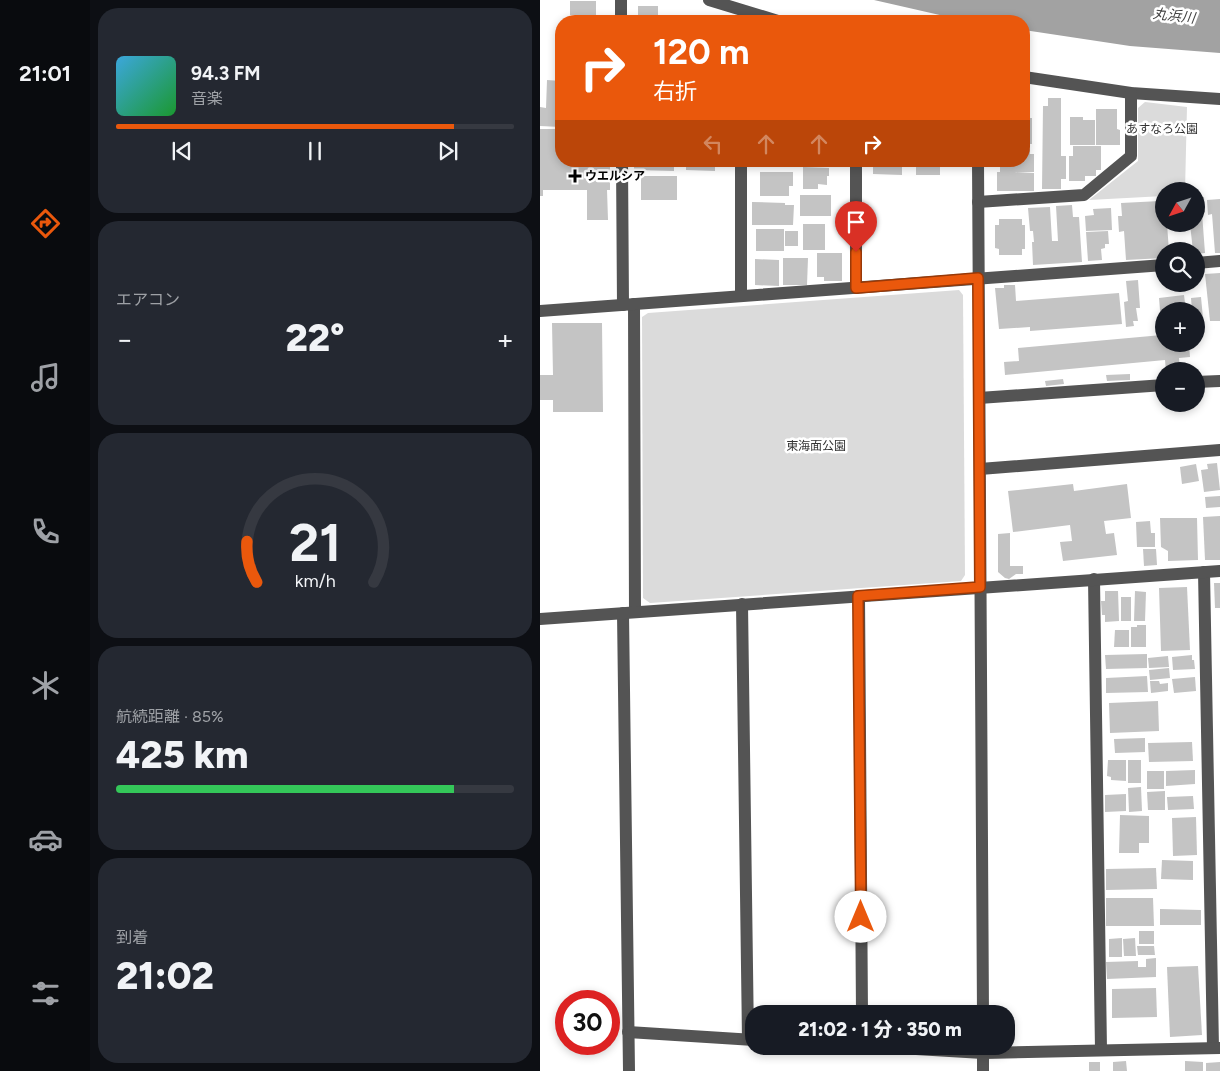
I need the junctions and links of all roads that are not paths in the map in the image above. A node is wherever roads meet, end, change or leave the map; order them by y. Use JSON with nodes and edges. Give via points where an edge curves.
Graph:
{"nodes":[{"id":1,"x":621,"y":0,"type":"edge"},
{"id":2,"x":710,"y":0,"type":"edge"},
{"id":3,"x":621,"y":15,"type":"edge"},
{"id":4,"x":739,"y":15,"type":"edge"},
{"id":5,"x":1030,"y":78,"type":"edge"},
{"id":6,"x":1131,"y":93,"type":"junction"},
{"id":7,"x":1220,"y":99,"type":"edge"},
{"id":8,"x":622,"y":167,"type":"edge"},
{"id":9,"x":741,"y":167,"type":"edge"},
{"id":10,"x":856,"y":167,"type":"edge"},
{"id":11,"x":978,"y":167,"type":"edge"},
{"id":12,"x":978,"y":202,"type":"junction"},
{"id":13,"x":1220,"y":261,"type":"edge"},
{"id":14,"x":1205,"y":262,"type":"edge"},
{"id":15,"x":1155,"y":266,"type":"edge"},
{"id":16,"x":978,"y":278,"type":"junction"},
{"id":17,"x":856,"y":288,"type":"junction"},
{"id":18,"x":741,"y":296,"type":"junction"},
{"id":19,"x":628,"y":304,"type":"junction"},
{"id":20,"x":540,"y":311,"type":"edge"},
{"id":21,"x":1220,"y":381,"type":"edge"},
{"id":22,"x":1205,"y":382,"type":"edge"},
{"id":23,"x":1155,"y":386,"type":"edge"},
{"id":24,"x":979,"y":398,"type":"junction"},
{"id":25,"x":1220,"y":450,"type":"edge"},
{"id":26,"x":980,"y":468,"type":"junction"},
{"id":27,"x":1220,"y":571,"type":"edge"},
{"id":28,"x":1204,"y":572,"type":"junction"},
{"id":29,"x":1094,"y":579,"type":"junction"},
{"id":30,"x":980,"y":587,"type":"junction"},
{"id":31,"x":858,"y":596,"type":"junction"},
{"id":32,"x":742,"y":604,"type":"junction"},
{"id":33,"x":629,"y":612,"type":"junction"},
{"id":34,"x":540,"y":619,"type":"edge"},
{"id":35,"x":750,"y":1005,"type":"edge"},
{"id":36,"x":862,"y":1005,"type":"edge"},
{"id":37,"x":983,"y":1005,"type":"edge"},
{"id":38,"x":628,"y":1032,"type":"junction"},
{"id":39,"x":745,"y":1039,"type":"edge"},
{"id":40,"x":1217,"y":1048,"type":"edge"},
{"id":41,"x":1015,"y":1050,"type":"edge"},
{"id":42,"x":1101,"y":1050,"type":"junction"},
{"id":43,"x":983,"y":1055,"type":"edge"},
{"id":44,"x":628,"y":1071,"type":"edge"},
{"id":45,"x":983,"y":1071,"type":"edge"}],
"edges":[{"from":1,"to":3,"type":"street"},
{"from":2,"to":4,"type":"street"},
{"from":5,"to":6,"type":"street"},
{"from":6,"to":7,"type":"street"},
{"from":6,"to":12,"type":"street","via":[[1131,156],[1084,196]]},
{"from":8,"to":19,"type":"street"},
{"from":9,"to":18,"type":"street"},
{"from":10,"to":17,"type":"street"},
{"from":11,"to":12,"type":"street"},
{"from":12,"to":16,"type":"street"},
{"from":13,"to":14,"type":"street"},
{"from":15,"to":16,"type":"street"},
{"from":16,"to":17,"type":"street"},
{"from":16,"to":24,"type":"street"},
{"from":17,"to":18,"type":"street"},
{"from":18,"to":19,"type":"street"},
{"from":19,"to":20,"type":"street"},
{"from":19,"to":33,"type":"street"},
{"from":21,"to":22,"type":"street"},
{"from":23,"to":24,"type":"street"},
{"from":24,"to":26,"type":"street"},
{"from":25,"to":26,"type":"street"},
{"from":26,"to":30,"type":"street"},
{"from":27,"to":28,"type":"street"},
{"from":28,"to":29,"type":"street"},
{"from":28,"to":40,"type":"street"},
{"from":29,"to":30,"type":"street"},
{"from":29,"to":42,"type":"street"},
{"from":30,"to":31,"type":"street"},
{"from":30,"to":37,"type":"street"},
{"from":31,"to":32,"type":"street"},
{"from":31,"to":36,"type":"street"},
{"from":32,"to":33,"type":"street"},
{"from":32,"to":35,"type":"street"},
{"from":33,"to":34,"type":"street"},
{"from":33,"to":38,"type":"street"},
{"from":38,"to":39,"type":"street"},
{"from":38,"to":44,"type":"street"},
{"from":40,"to":42,"type":"street"},
{"from":41,"to":42,"type":"street"},
{"from":43,"to":45,"type":"street"}]}
